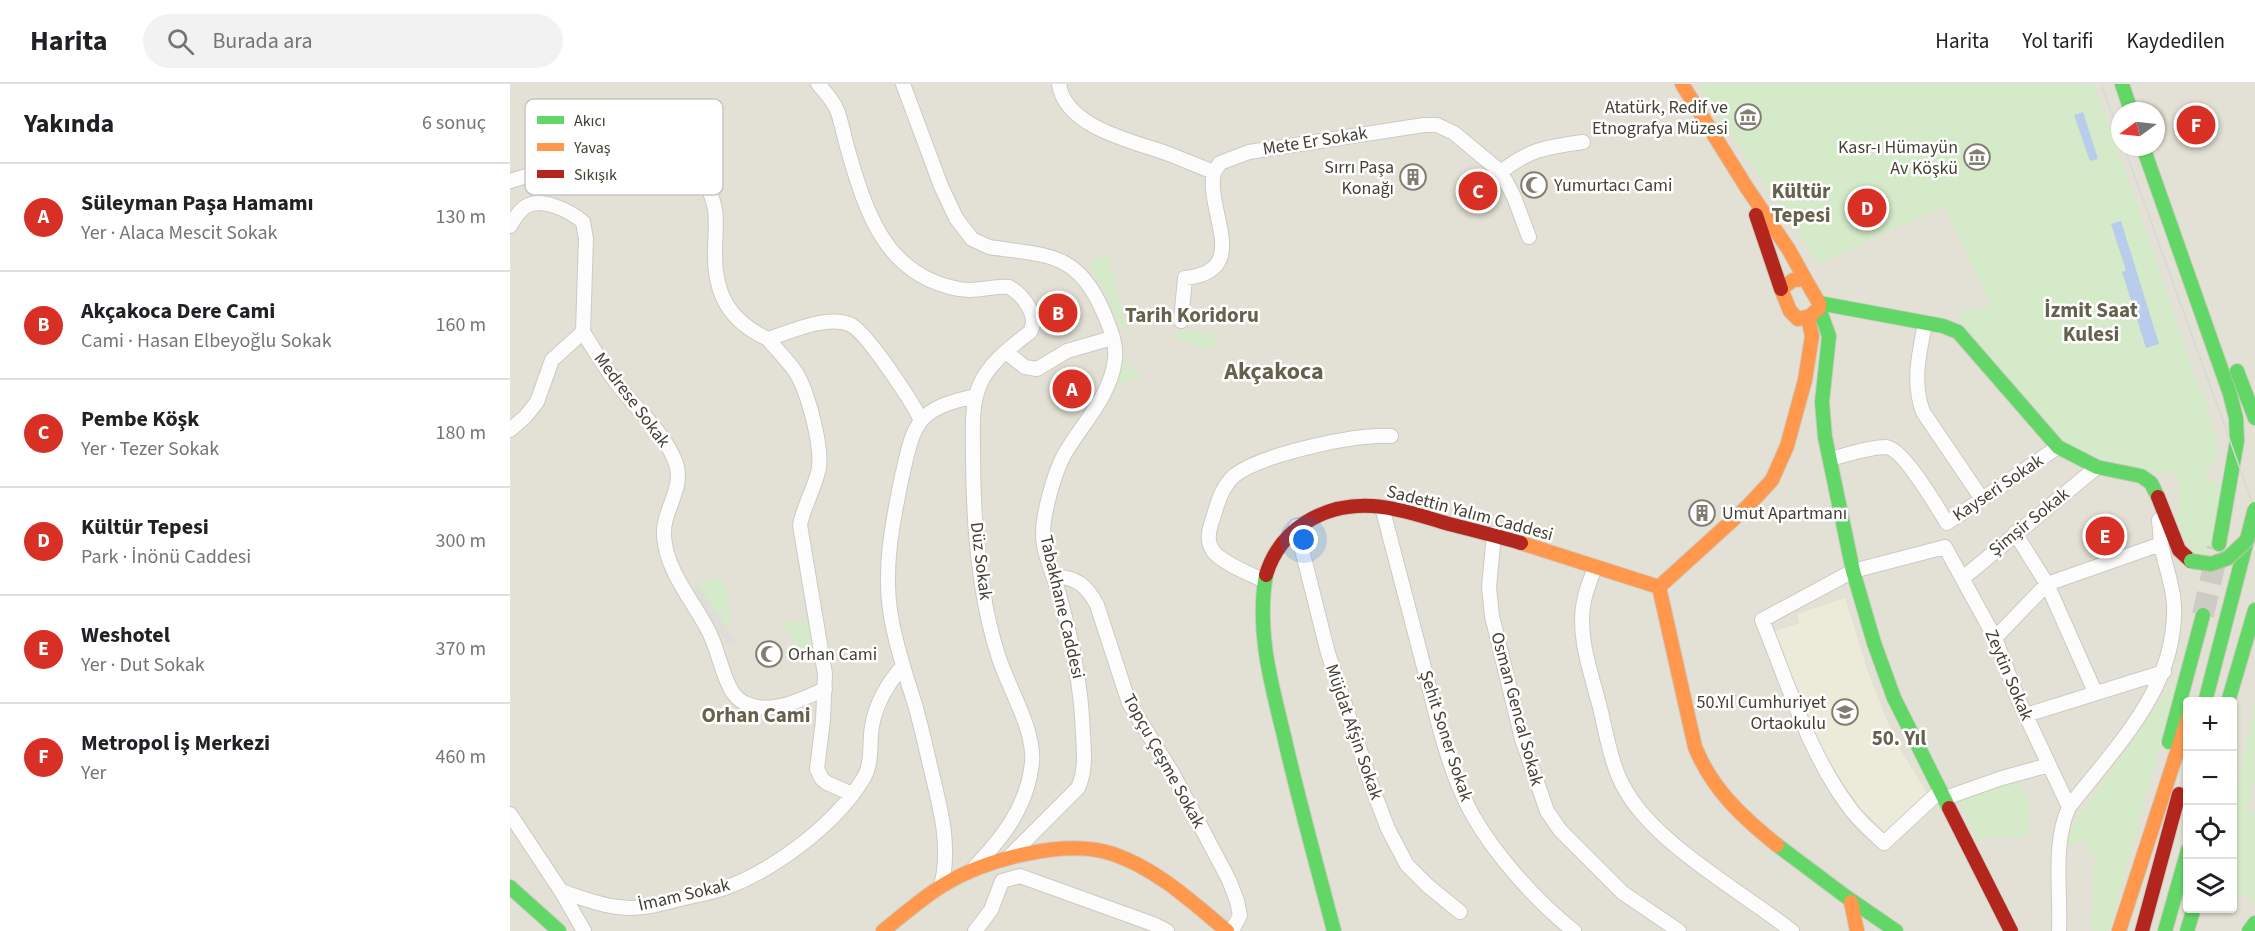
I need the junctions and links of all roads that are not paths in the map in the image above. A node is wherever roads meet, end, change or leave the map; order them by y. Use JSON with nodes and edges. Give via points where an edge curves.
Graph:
{"nodes":[{"id":1,"x":818,"y":84,"type":"edge"},
{"id":2,"x":903,"y":84,"type":"edge"},
{"id":3,"x":1059,"y":84,"type":"edge"},
{"id":4,"x":1682,"y":84,"type":"edge"},
{"id":5,"x":2122,"y":84,"type":"edge"},
{"id":6,"x":2133,"y":84,"type":"edge"},
{"id":7,"x":2128,"y":102,"type":"edge"},
{"id":8,"x":2139,"y":102,"type":"edge"},
{"id":9,"x":1583,"y":142,"type":"dead end"},
{"id":10,"x":2146,"y":156,"type":"edge"},
{"id":11,"x":2158,"y":156,"type":"edge"},
{"id":12,"x":1214,"y":172,"type":"junction"},
{"id":13,"x":1501,"y":172,"type":"junction"},
{"id":14,"x":525,"y":176,"type":"edge"},
{"id":15,"x":510,"y":181,"type":"edge"},
{"id":16,"x":1747,"y":188,"type":"junction"},
{"id":17,"x":709,"y":195,"type":"edge"},
{"id":18,"x":510,"y":226,"type":"edge"},
{"id":19,"x":1529,"y":237,"type":"dead end"},
{"id":20,"x":1804,"y":279,"type":"junction"},
{"id":21,"x":1781,"y":289,"type":"junction"},
{"id":22,"x":1815,"y":309,"type":"junction"},
{"id":23,"x":1181,"y":321,"type":"dead end"},
{"id":24,"x":1925,"y":324,"type":"junction"},
{"id":25,"x":583,"y":332,"type":"junction"},
{"id":26,"x":1112,"y":338,"type":"junction"},
{"id":27,"x":768,"y":339,"type":"junction"},
{"id":28,"x":1006,"y":352,"type":"junction"},
{"id":29,"x":976,"y":396,"type":"junction"},
{"id":30,"x":2255,"y":418,"type":"edge"},
{"id":31,"x":921,"y":420,"type":"junction"},
{"id":32,"x":510,"y":430,"type":"edge"},
{"id":33,"x":1391,"y":436,"type":"dead end"},
{"id":34,"x":2058,"y":447,"type":"junction"},
{"id":35,"x":1830,"y":459,"type":"junction"},
{"id":36,"x":2097,"y":467,"type":"junction"},
{"id":37,"x":2229,"y":486,"type":"junction"},
{"id":38,"x":2158,"y":497,"type":"junction"},
{"id":39,"x":1982,"y":499,"type":"junction"},
{"id":40,"x":1382,"y":507,"type":"junction"},
{"id":41,"x":2255,"y":509,"type":"edge"},
{"id":42,"x":1947,"y":523,"type":"junction"},
{"id":43,"x":1296,"y":526,"type":"junction"},
{"id":44,"x":2015,"y":532,"type":"junction"},
{"id":45,"x":1494,"y":534,"type":"junction"},
{"id":46,"x":2247,"y":540,"type":"junction"},
{"id":47,"x":2161,"y":544,"type":"junction"},
{"id":48,"x":2219,"y":544,"type":"tunnel mouth"},
{"id":49,"x":1945,"y":547,"type":"junction"},
{"id":50,"x":2255,"y":557,"type":"edge"},
{"id":51,"x":1595,"y":567,"type":"junction"},
{"id":52,"x":1853,"y":571,"type":"junction"},
{"id":53,"x":1054,"y":577,"type":"junction"},
{"id":54,"x":1963,"y":578,"type":"junction"},
{"id":55,"x":1264,"y":581,"type":"junction"},
{"id":56,"x":2047,"y":584,"type":"junction"},
{"id":57,"x":1659,"y":587,"type":"junction"},
{"id":58,"x":2255,"y":610,"type":"edge"},
{"id":59,"x":2203,"y":615,"type":"tunnel mouth"},
{"id":60,"x":1995,"y":638,"type":"junction"},
{"id":61,"x":903,"y":666,"type":"junction"},
{"id":62,"x":2164,"y":672,"type":"junction"},
{"id":63,"x":2205,"y":681,"type":"junction"},
{"id":64,"x":825,"y":689,"type":"junction"},
{"id":65,"x":2095,"y":692,"type":"junction"},
{"id":66,"x":2196,"y":697,"type":"edge"},
{"id":67,"x":2205,"y":697,"type":"edge"},
{"id":68,"x":2230,"y":697,"type":"edge"},
{"id":69,"x":2026,"y":716,"type":"junction"},
{"id":70,"x":2183,"y":730,"type":"edge"},
{"id":71,"x":2049,"y":765,"type":"junction"},
{"id":72,"x":2183,"y":780,"type":"edge"},
{"id":73,"x":852,"y":794,"type":"junction"},
{"id":74,"x":1942,"y":795,"type":"junction"},
{"id":75,"x":2069,"y":807,"type":"junction"},
{"id":76,"x":510,"y":814,"type":"edge"},
{"id":77,"x":2185,"y":859,"type":"edge"},
{"id":78,"x":1007,"y":860,"type":"junction"},
{"id":79,"x":969,"y":872,"type":"junction"},
{"id":80,"x":941,"y":886,"type":"junction"},
{"id":81,"x":510,"y":887,"type":"edge"},
{"id":82,"x":561,"y":891,"type":"junction"},
{"id":83,"x":1851,"y":902,"type":"junction"},
{"id":84,"x":2126,"y":903,"type":"junction"},
{"id":85,"x":1460,"y":912,"type":"dead end"},
{"id":86,"x":2193,"y":913,"type":"edge"},
{"id":87,"x":2255,"y":923,"type":"edge"},
{"id":88,"x":560,"y":931,"type":"edge"},
{"id":89,"x":584,"y":931,"type":"edge"},
{"id":90,"x":883,"y":931,"type":"edge"},
{"id":91,"x":975,"y":931,"type":"edge"},
{"id":92,"x":1167,"y":931,"type":"edge"},
{"id":93,"x":1227,"y":931,"type":"edge"},
{"id":94,"x":1232,"y":931,"type":"edge"},
{"id":95,"x":1334,"y":931,"type":"edge"},
{"id":96,"x":1574,"y":931,"type":"edge"},
{"id":97,"x":1679,"y":931,"type":"edge"},
{"id":98,"x":1792,"y":931,"type":"edge"},
{"id":99,"x":1857,"y":931,"type":"edge"},
{"id":100,"x":1896,"y":931,"type":"edge"},
{"id":101,"x":2011,"y":931,"type":"edge"},
{"id":102,"x":2059,"y":931,"type":"edge"},
{"id":103,"x":2119,"y":931,"type":"edge"},
{"id":104,"x":2142,"y":931,"type":"edge"},
{"id":105,"x":2165,"y":931,"type":"edge"},
{"id":106,"x":2187,"y":931,"type":"edge"},
{"id":107,"x":2248,"y":931,"type":"edge"}],
"edges":[{"from":1,"to":28,"type":"street","name":"Düz Sokak","via":[[837,108],[858,185],[870,217],[890,251],[926,278],[946,286],[972,291],[1009,286],[1028,306],[1033,328]]},
{"from":2,"to":26,"type":"street","name":"Tabakhane Caddesi","via":[[941,186],[966,232],[989,247],[1051,258],[1072,266],[1097,297]]},
{"from":3,"to":12,"type":"street","via":[[1068,106],[1098,128]]},
{"from":4,"to":16,"type":"main road"},
{"from":5,"to":7,"type":"main road"},
{"from":6,"to":8,"type":"main road"},
{"from":9,"to":13,"type":"street","via":[[1524,155]]},
{"from":10,"to":37,"type":"main road","via":[[2234,407],[2237,441]]},
{"from":11,"to":30,"type":"main road"},
{"from":12,"to":13,"type":"street","name":"Mete Er Sokak","via":[[1220,163],[1249,152],[1437,125],[1454,133]]},
{"from":12,"to":23,"type":"street","via":[[1212,189],[1222,237],[1221,255],[1209,272],[1185,278]]},
{"from":13,"to":19,"type":"street"},
{"from":14,"to":15,"type":"street"},
{"from":16,"to":20,"type":"main road","via":[[1790,250]]},
{"from":16,"to":21,"type":"main road"},
{"from":17,"to":27,"type":"street","via":[[715,210],[715,263],[726,306],[750,331]]},
{"from":18,"to":25,"type":"street","via":[[530,204],[553,205],[583,222]]},
{"from":20,"to":21,"type":"main road","via":[[1793,280]]},
{"from":20,"to":22,"type":"main road"},
{"from":21,"to":22,"type":"main road","via":[[1791,317],[1796,319]]},
{"from":22,"to":24,"type":"main road"},
{"from":22,"to":35,"type":"main road","via":[[1829,336],[1822,402]]},
{"from":22,"to":57,"type":"main road","via":[[1806,380],[1775,474],[1747,507]]},
{"from":24,"to":34,"type":"main road","via":[[1958,332]]},
{"from":24,"to":39,"type":"street","via":[[1917,374],[1919,402]]},
{"from":25,"to":32,"type":"street","name":"Medrese Sokak","via":[[552,360],[537,402]]},
{"from":25,"to":64,"type":"street","name":"Medrese Sokak","via":[[676,463],[678,483],[664,526],[665,543],[678,578],[709,632],[734,695],[747,704],[767,708]]},
{"from":26,"to":28,"type":"street","via":[[1067,351],[1037,369],[1025,367]]},
{"from":26,"to":53,"type":"street","name":"Tabakhane Caddesi","via":[[1113,367],[1096,408],[1063,458],[1046,512],[1044,541]]},
{"from":27,"to":31,"type":"street","via":[[812,324],[849,323],[891,373]]},
{"from":27,"to":64,"type":"street","via":[[799,380],[818,444],[819,467],[800,525]]},
{"from":28,"to":29,"type":"street","name":"Düz Sokak","via":[[985,375]]},
{"from":29,"to":31,"type":"street","via":[[941,405]]},
{"from":29,"to":79,"type":"street","name":"Düz Sokak","via":[[974,494],[986,601],[999,657],[1023,720],[1032,760],[1017,814]]},
{"from":31,"to":61,"type":"street","via":[[912,433],[888,569],[891,615]]},
{"from":33,"to":55,"type":"street","via":[[1360,437],[1310,447],[1252,466],[1230,480],[1218,500],[1209,529],[1209,544],[1218,556]]},
{"from":34,"to":36,"type":"main road"},
{"from":34,"to":39,"type":"street","name":"Kayseri Sokak"},
{"from":35,"to":42,"type":"street","via":[[1883,447],[1894,450]]},
{"from":35,"to":52,"type":"main road"},
{"from":36,"to":38,"type":"main road","via":[[2141,476],[2151,483]]},
{"from":36,"to":44,"type":"street","name":"Şimşir Sokak"},
{"from":37,"to":48,"type":"main road"},
{"from":37,"to":50,"type":"main road","via":[[2237,518]]},
{"from":38,"to":46,"type":"main road","bridge":true,"via":[[2179,550],[2191,561],[2206,565],[2223,561]]},
{"from":38,"to":47,"type":"street"},
{"from":39,"to":42,"type":"street","name":"Kayseri Sokak"},
{"from":40,"to":43,"type":"main road","name":"Sadettin Yalım Caddesi","via":[[1344,508]]},
{"from":40,"to":45,"type":"main road","name":"Sadettin Yalım Caddesi"},
{"from":40,"to":96,"type":"street","name":"Şehit Soner Sokak","via":[[1437,717],[1466,802],[1517,875]]},
{"from":41,"to":46,"type":"main road","bridge":true},
{"from":42,"to":49,"type":"street","name":"Kayseri Sokak"},
{"from":43,"to":55,"type":"main road","name":"Sadettin Yalım Caddesi","via":[[1276,550]]},
{"from":43,"to":85,"type":"street","name":"Müjdat Afşin Sokak","via":[[1328,653],[1388,829],[1407,865]]},
{"from":44,"to":54,"type":"street","name":"Şimşir Sokak"},
{"from":44,"to":56,"type":"street"},
{"from":45,"to":51,"type":"main road","name":"Sadettin Yalım Caddesi"},
{"from":45,"to":97,"type":"street","name":"Osman Gencal Sokak","via":[[1489,587],[1492,616],[1522,740],[1546,811],[1623,893]]},
{"from":46,"to":63,"type":"main road","via":[[2233,598]]},
{"from":47,"to":56,"type":"street"},
{"from":47,"to":62,"type":"street","via":[[2174,603],[2173,633]]},
{"from":49,"to":52,"type":"street","name":"Kayseri Sokak"},
{"from":49,"to":54,"type":"street","name":"Zeytin Sokak"},
{"from":51,"to":57,"type":"main road","name":"Sadettin Yalım Caddesi"},
{"from":51,"to":98,"type":"street","via":[[1584,602],[1585,643],[1614,762],[1626,792],[1655,828]]},
{"from":52,"to":74,"type":"main road","via":[[1883,670]]},
{"from":52,"to":74,"type":"street","name":"Kayseri Sokak","via":[[1762,620],[1820,762],[1849,807],[1884,843]]},
{"from":53,"to":78,"type":"street","name":"Tabakhane Caddesi","via":[[1078,672],[1083,774],[1078,788]]},
{"from":53,"to":94,"type":"street","name":"Topçu Çeşme Sokak","via":[[1077,581],[1088,590],[1096,605],[1129,703],[1173,774],[1228,880],[1239,915]]},
{"from":54,"to":60,"type":"street","name":"Zeytin Sokak"},
{"from":55,"to":95,"type":"main road","name":"Sadettin Yalım Caddesi","via":[[1263,637],[1272,686]]},
{"from":56,"to":60,"type":"street"},
{"from":56,"to":65,"type":"street"},
{"from":57,"to":83,"type":"main road","via":[[1684,706],[1704,770],[1748,820]]},
{"from":58,"to":68,"type":"main road"},
{"from":59,"to":84,"type":"main road"},
{"from":60,"to":69,"type":"street","name":"Zeytin Sokak"},
{"from":61,"to":73,"type":"street","name":"İmam Sokak","via":[[878,707],[867,772]]},
{"from":61,"to":80,"type":"street","via":[[943,827],[946,858]]},
{"from":62,"to":65,"type":"street"},
{"from":62,"to":75,"type":"street","via":[[2150,701]]},
{"from":63,"to":66,"type":"main road"},
{"from":63,"to":67,"type":"main road"},
{"from":64,"to":73,"type":"street","via":[[817,769],[827,783]]},
{"from":65,"to":69,"type":"street"},
{"from":69,"to":71,"type":"street","name":"Zeytin Sokak"},
{"from":70,"to":84,"type":"main road"},
{"from":71,"to":74,"type":"street"},
{"from":71,"to":75,"type":"street","name":"Zeytin Sokak"},
{"from":72,"to":104,"type":"main road"},
{"from":73,"to":82,"type":"street","name":"İmam Sokak","via":[[794,849],[748,878],[723,888],[635,908],[603,905]]},
{"from":74,"to":101,"type":"main road"},
{"from":75,"to":102,"type":"street","via":[[2060,838]]},
{"from":76,"to":82,"type":"street"},
{"from":77,"to":105,"type":"main road"},
{"from":78,"to":79,"type":"main road"},
{"from":78,"to":93,"type":"main road","via":[[1060,847],[1114,854],[1179,891]]},
{"from":79,"to":80,"type":"main road"},
{"from":80,"to":90,"type":"main road"},
{"from":81,"to":88,"type":"main road"},
{"from":82,"to":89,"type":"street"},
{"from":83,"to":99,"type":"main road"},
{"from":83,"to":100,"type":"main road"},
{"from":84,"to":103,"type":"main road"},
{"from":86,"to":106,"type":"main road"},
{"from":87,"to":107,"type":"main road"},
{"from":91,"to":92,"type":"street","via":[[991,909],[1002,881],[1020,876]]}]}
